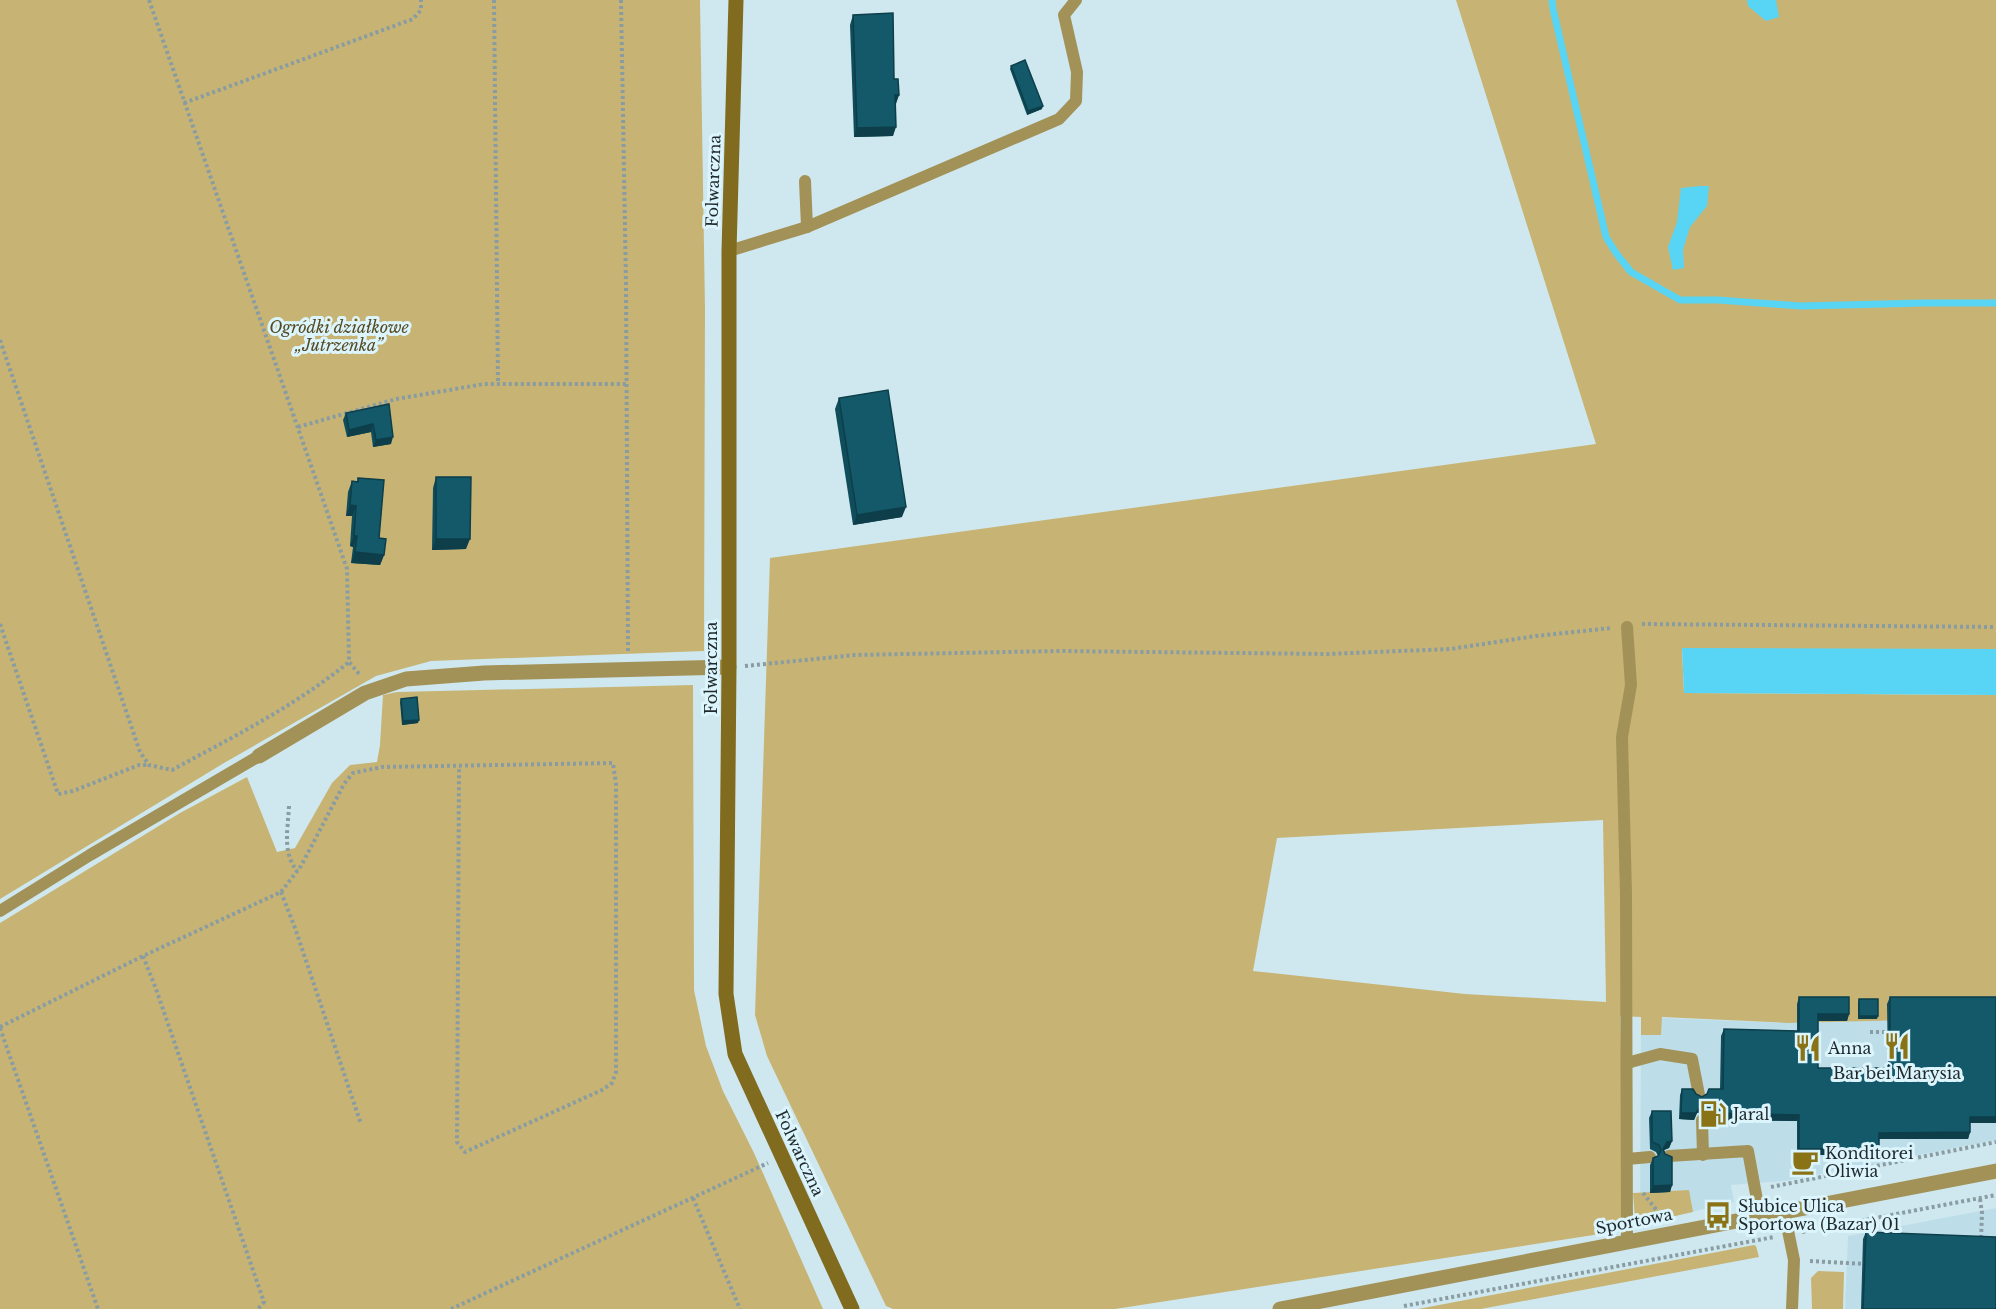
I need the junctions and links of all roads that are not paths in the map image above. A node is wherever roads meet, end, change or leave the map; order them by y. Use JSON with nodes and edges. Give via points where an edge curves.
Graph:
{"nodes":[{"id":1,"x":736,"y":0,"type":"edge"},
{"id":2,"x":1076,"y":0,"type":"edge"},
{"id":3,"x":805,"y":182,"type":"dead end"},
{"id":4,"x":807,"y":227,"type":"junction"},
{"id":5,"x":729,"y":250,"type":"junction"},
{"id":6,"x":1627,"y":627,"type":"road end"},
{"id":7,"x":729,"y":667,"type":"junction"},
{"id":8,"x":259,"y":756,"type":"joint"},
{"id":9,"x":0,"y":911,"type":"edge"},
{"id":10,"x":1628,"y":1063,"type":"junction"},
{"id":11,"x":1699,"y":1095,"type":"edge"},
{"id":12,"x":1702,"y":1120,"type":"dead end"},
{"id":13,"x":1703,"y":1155,"type":"junction"},
{"id":14,"x":1670,"y":1156,"type":"edge"},
{"id":15,"x":1650,"y":1157,"type":"dead end"},
{"id":16,"x":1627,"y":1159,"type":"junction"},
{"id":17,"x":1996,"y":1171,"type":"edge"},
{"id":18,"x":1784,"y":1211,"type":"junction"},
{"id":19,"x":1760,"y":1216,"type":"junction"},
{"id":20,"x":1627,"y":1241,"type":"junction"},
{"id":21,"x":852,"y":1309,"type":"edge"},
{"id":22,"x":1280,"y":1309,"type":"edge"},
{"id":23,"x":1792,"y":1309,"type":"edge"}],
"edges":[{"from":1,"to":5,"type":"street","name":"Folwarczna"},
{"from":2,"to":4,"type":"lane","via":[[1064,15],[1077,72],[1077,101],[1059,119]]},
{"from":3,"to":4,"type":"lane"},
{"from":4,"to":5,"type":"lane"},
{"from":5,"to":7,"type":"street","name":"Folwarczna"},
{"from":6,"to":10,"type":"lane","via":[[1631,685],[1622,737]]},
{"from":7,"to":8,"type":"street","via":[[484,673],[406,679],[371,690]]},
{"from":7,"to":21,"type":"street","name":"Folwarczna","via":[[726,994],[735,1054]]},
{"from":8,"to":9,"type":"lane"},
{"from":10,"to":11,"type":"lane","via":[[1660,1054],[1692,1059]]},
{"from":10,"to":16,"type":"lane"},
{"from":12,"to":13,"type":"lane"},
{"from":13,"to":14,"type":"lane"},
{"from":13,"to":19,"type":"lane","via":[[1748,1151]]},
{"from":15,"to":16,"type":"lane"},
{"from":16,"to":20,"type":"lane"},
{"from":17,"to":18,"type":"street","name":"Sportowa"},
{"from":18,"to":19,"type":"street","name":"Sportowa"},
{"from":18,"to":23,"type":"lane","via":[[1794,1260]]},
{"from":19,"to":20,"type":"street","name":"Sportowa"},
{"from":20,"to":22,"type":"street","name":"Sportowa"}]}
